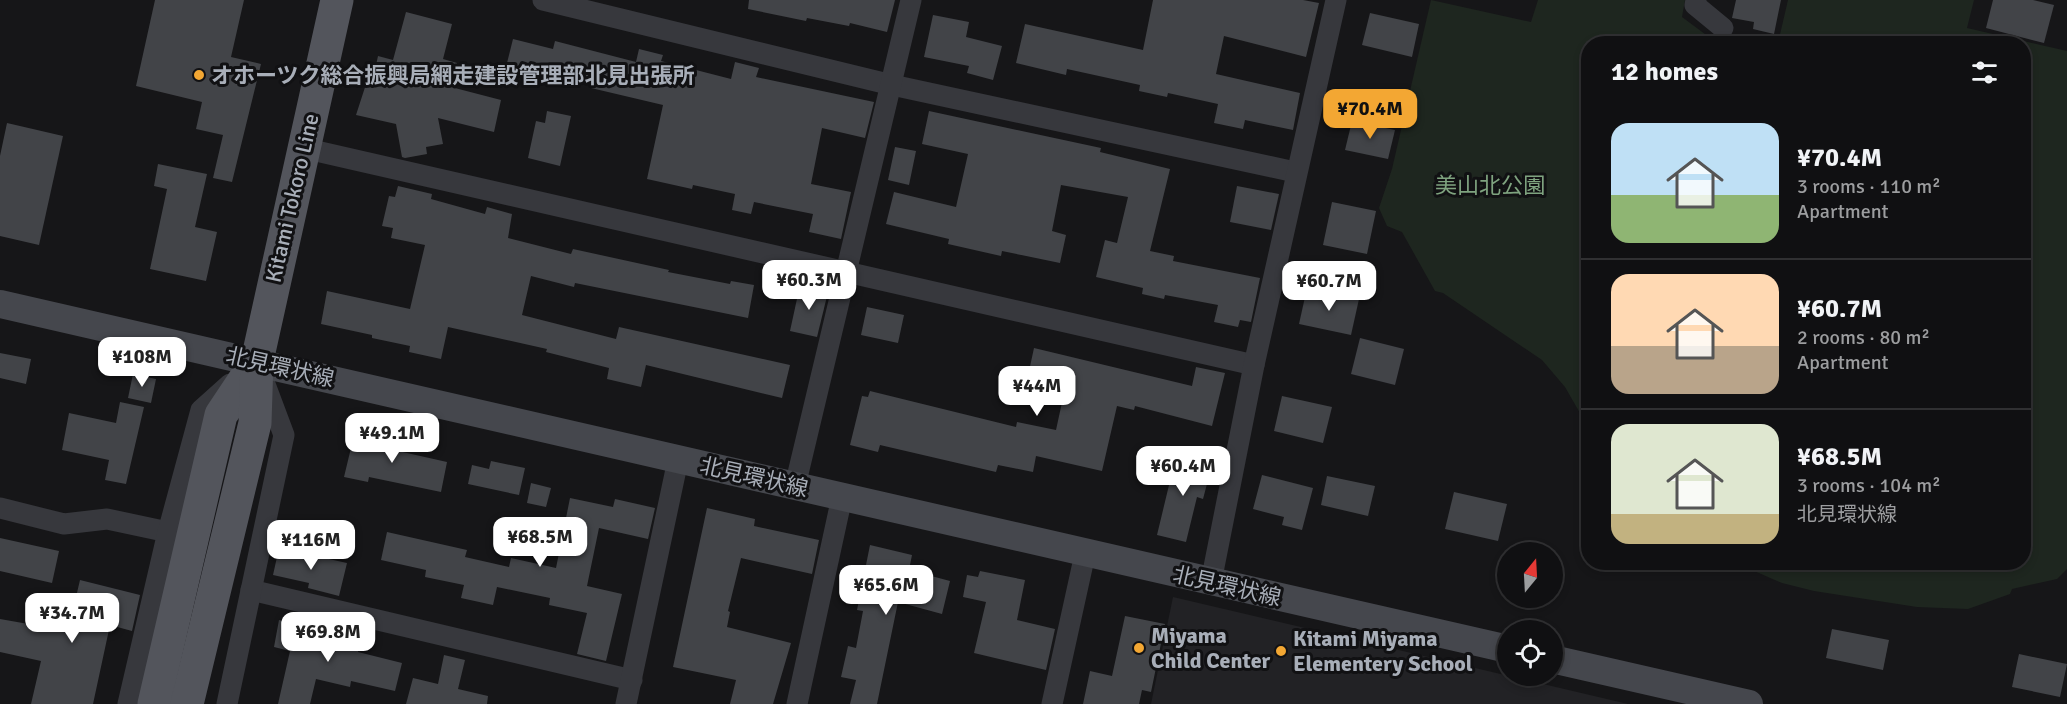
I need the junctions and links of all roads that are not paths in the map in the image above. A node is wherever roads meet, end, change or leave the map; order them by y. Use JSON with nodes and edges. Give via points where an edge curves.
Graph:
{"nodes":[{"id":1,"x":337,"y":0,"type":"edge"},
{"id":2,"x":543,"y":0,"type":"edge"},
{"id":3,"x":911,"y":0,"type":"edge"},
{"id":4,"x":1336,"y":0,"type":"edge"},
{"id":5,"x":1696,"y":0,"type":"edge"},
{"id":6,"x":1723,"y":28,"type":"dead end"},
{"id":7,"x":892,"y":85,"type":"junction"},
{"id":8,"x":303,"y":148,"type":"junction"},
{"id":9,"x":1295,"y":172,"type":"junction"},
{"id":10,"x":847,"y":272,"type":"junction"},
{"id":11,"x":0,"y":304,"type":"edge"},
{"id":12,"x":257,"y":360,"type":"junction"},
{"id":13,"x":1254,"y":365,"type":"junction"},
{"id":14,"x":678,"y":460,"type":"junction"},
{"id":15,"x":795,"y":486,"type":"junction"},
{"id":16,"x":842,"y":497,"type":"junction"},
{"id":17,"x":0,"y":508,"type":"edge"},
{"id":18,"x":168,"y":532,"type":"junction"},
{"id":19,"x":1085,"y":554,"type":"junction"},
{"id":20,"x":1211,"y":582,"type":"junction"},
{"id":21,"x":251,"y":590,"type":"junction"},
{"id":22,"x":1497,"y":647,"type":"edge"},
{"id":23,"x":1563,"y":662,"type":"edge"},
{"id":24,"x":632,"y":680,"type":"junction"},
{"id":25,"x":128,"y":704,"type":"edge"},
{"id":26,"x":154,"y":704,"type":"edge"},
{"id":27,"x":187,"y":704,"type":"edge"},
{"id":28,"x":227,"y":704,"type":"edge"},
{"id":29,"x":626,"y":704,"type":"edge"},
{"id":30,"x":796,"y":704,"type":"edge"},
{"id":31,"x":1052,"y":704,"type":"edge"},
{"id":32,"x":1749,"y":704,"type":"edge"}],
"edges":[{"from":1,"to":8,"type":"main road","name":"Kitami Tokoro Line"},
{"from":2,"to":7,"type":"street"},
{"from":3,"to":7,"type":"street"},
{"from":4,"to":9,"type":"street"},
{"from":5,"to":6,"type":"street","via":[[1695,5]]},
{"from":7,"to":9,"type":"street"},
{"from":7,"to":10,"type":"street"},
{"from":8,"to":10,"type":"street"},
{"from":8,"to":12,"type":"main road","name":"Kitami Tokoro Line"},
{"from":9,"to":13,"type":"street"},
{"from":10,"to":13,"type":"street"},
{"from":10,"to":15,"type":"street"},
{"from":11,"to":12,"type":"main road","name":"北見環状線"},
{"from":12,"to":14,"type":"main road","name":"北見環状線"},
{"from":12,"to":18,"type":"street","via":[[201,410]]},
{"from":12,"to":21,"type":"street","via":[[284,435]]},
{"from":12,"to":26,"type":"main road","name":"Kitami Tokoro Line","via":[[221,415]]},
{"from":12,"to":27,"type":"main road","name":"Kitami Tokoro Line","via":[[255,423]]},
{"from":13,"to":20,"type":"street"},
{"from":14,"to":15,"type":"main road","name":"北見環状線"},
{"from":14,"to":24,"type":"street"},
{"from":15,"to":16,"type":"main road","name":"北見環状線"},
{"from":16,"to":19,"type":"main road","name":"北見環状線"},
{"from":16,"to":30,"type":"street"},
{"from":17,"to":18,"type":"street","via":[[64,524],[106,519]]},
{"from":18,"to":25,"type":"street"},
{"from":19,"to":20,"type":"main road","name":"北見環状線"},
{"from":19,"to":31,"type":"street"},
{"from":20,"to":22,"type":"main road","name":"北見環状線"},
{"from":21,"to":24,"type":"street"},
{"from":21,"to":28,"type":"street"},
{"from":23,"to":32,"type":"main road"},
{"from":24,"to":29,"type":"street"}]}
